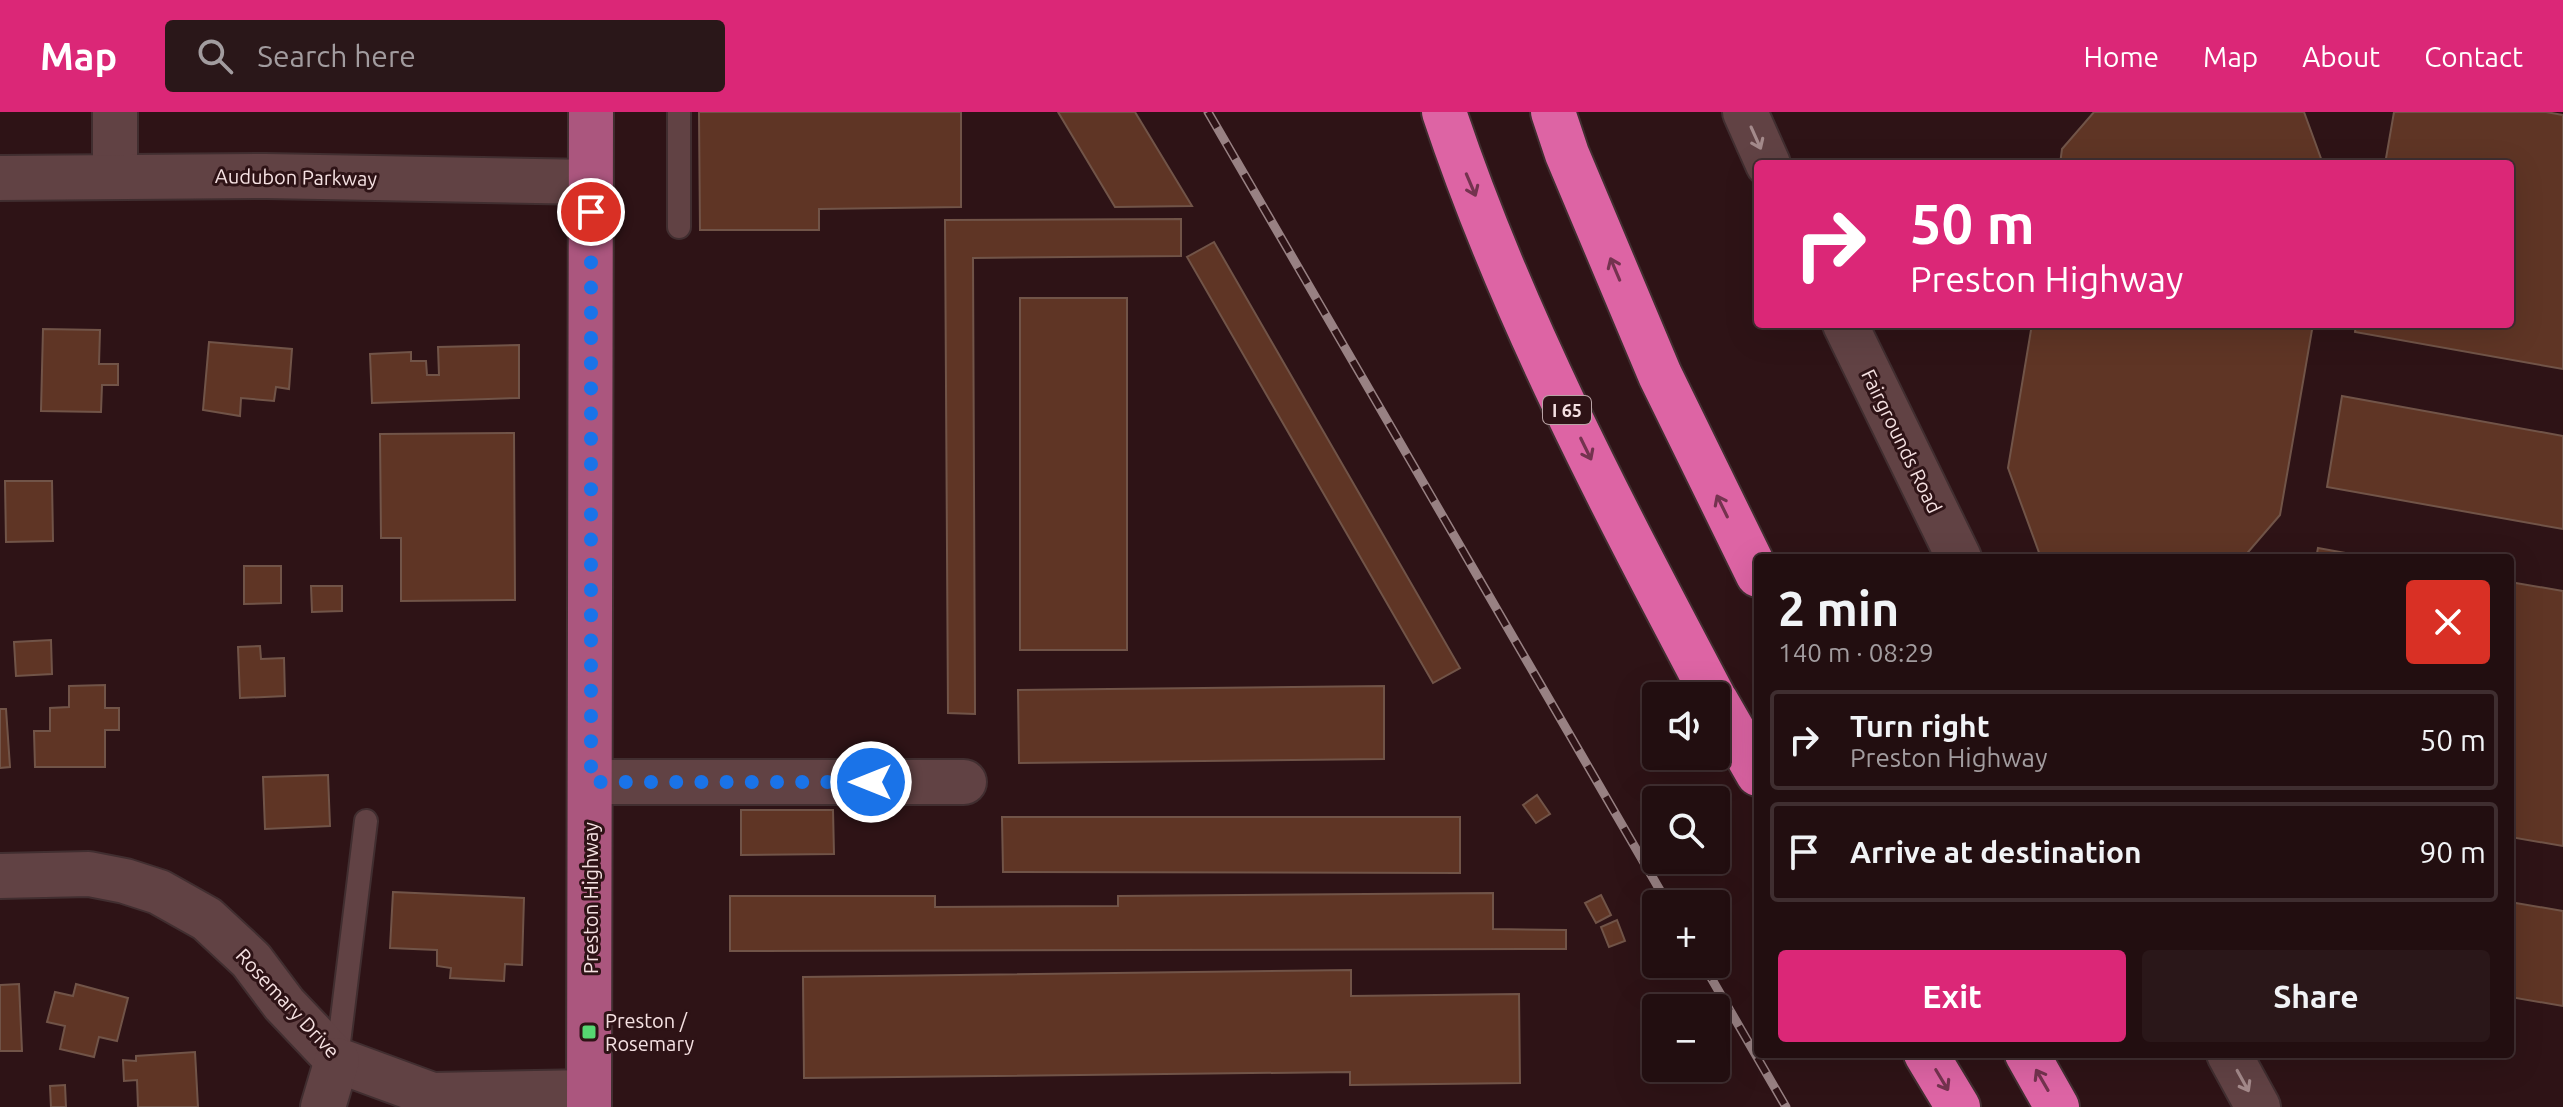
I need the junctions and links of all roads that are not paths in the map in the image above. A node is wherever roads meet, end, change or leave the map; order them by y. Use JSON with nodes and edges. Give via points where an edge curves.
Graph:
{"nodes":[{"id":1,"x":115,"y":112,"type":"edge"},
{"id":2,"x":591,"y":112,"type":"edge"},
{"id":3,"x":679,"y":112,"type":"edge"},
{"id":4,"x":1444,"y":112,"type":"edge"},
{"id":5,"x":1553,"y":112,"type":"edge"},
{"id":6,"x":1745,"y":112,"type":"edge"},
{"id":7,"x":1766,"y":160,"type":"edge"},
{"id":8,"x":115,"y":176,"type":"junction"},
{"id":9,"x":0,"y":178,"type":"edge"},
{"id":10,"x":591,"y":182,"type":"junction"},
{"id":11,"x":679,"y":227,"type":"dead end"},
{"id":12,"x":1847,"y":328,"type":"edge"},
{"id":13,"x":1957,"y":554,"type":"edge"},
{"id":14,"x":1754,"y":567,"type":"edge"},
{"id":15,"x":1707,"y":682,"type":"edge"},
{"id":16,"x":1730,"y":725,"type":"edge"},
{"id":17,"x":1754,"y":767,"type":"edge"},
{"id":18,"x":591,"y":782,"type":"junction"},
{"id":19,"x":964,"y":782,"type":"dead end"},
{"id":20,"x":366,"y":821,"type":"dead end"},
{"id":21,"x":0,"y":876,"type":"edge"},
{"id":22,"x":1928,"y":1058,"type":"edge"},
{"id":23,"x":2029,"y":1058,"type":"edge"},
{"id":24,"x":2231,"y":1058,"type":"edge"},
{"id":25,"x":337,"y":1060,"type":"junction"},
{"id":26,"x":589,"y":1099,"type":"edge"},
{"id":27,"x":323,"y":1107,"type":"edge"},
{"id":28,"x":1958,"y":1107,"type":"edge"},
{"id":29,"x":2057,"y":1107,"type":"edge"},
{"id":30,"x":2258,"y":1107,"type":"edge"}],
"edges":[{"from":1,"to":8,"type":"street"},
{"from":2,"to":10,"type":"main road","name":"Preston Highway"},
{"from":3,"to":11,"type":"lane"},
{"from":4,"to":15,"type":"highway","number":"I 65","one_way":true,"via":[[1544,363]]},
{"from":14,"to":5,"type":"highway","one_way":true,"via":[[1660,375]]},
{"from":6,"to":7,"type":"street","one_way":true},
{"from":8,"to":9,"type":"street","name":"Audubon Parkway"},
{"from":8,"to":10,"type":"street","name":"Audubon Parkway"},
{"from":10,"to":18,"type":"main road","name":"Preston Highway"},
{"from":12,"to":13,"type":"street","name":"Fairgrounds Road"},
{"from":16,"to":17,"type":"highway","number":"I 65"},
{"from":18,"to":19,"type":"street"},
{"from":18,"to":26,"type":"main road","name":"Preston Highway"},
{"from":20,"to":25,"type":"lane"},
{"from":21,"to":25,"type":"street","name":"Rosemary Drive","via":[[89,874],[159,892],[207,919],[251,960]]},
{"from":22,"to":28,"type":"highway","one_way":true},
{"from":29,"to":23,"type":"highway","one_way":true},
{"from":24,"to":30,"type":"street","one_way":true},
{"from":25,"to":26,"type":"street","name":"Rosemary Drive","via":[[432,1095]]},
{"from":25,"to":27,"type":"street"}]}
